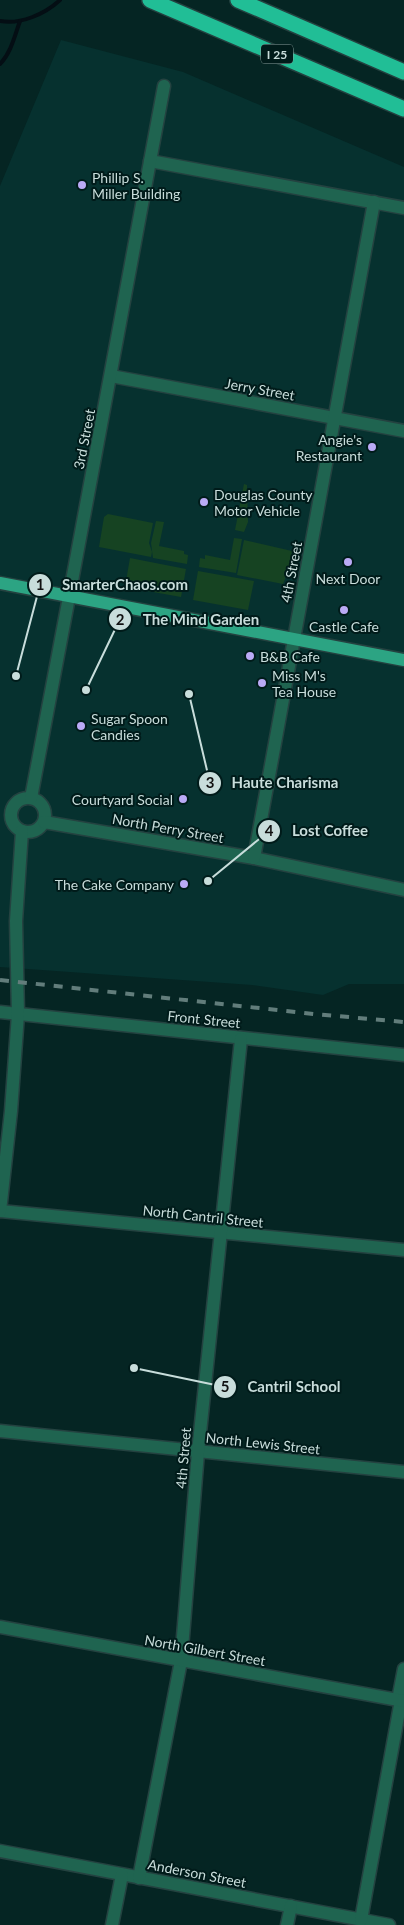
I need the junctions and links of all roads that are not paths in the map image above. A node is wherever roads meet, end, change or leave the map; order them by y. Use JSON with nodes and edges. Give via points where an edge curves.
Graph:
{"nodes":[{"id":1,"x":150,"y":0,"type":"edge"},
{"id":2,"x":238,"y":0,"type":"edge"},
{"id":3,"x":404,"y":72,"type":"edge"},
{"id":4,"x":164,"y":86,"type":"dead end"},
{"id":5,"x":404,"y":109,"type":"edge"},
{"id":6,"x":150,"y":161,"type":"junction"},
{"id":7,"x":374,"y":202,"type":"junction"},
{"id":8,"x":404,"y":208,"type":"edge"},
{"id":9,"x":110,"y":376,"type":"junction"},
{"id":10,"x":335,"y":418,"type":"junction"},
{"id":11,"x":404,"y":431,"type":"edge"},
{"id":12,"x":0,"y":583,"type":"edge"},
{"id":13,"x":70,"y":597,"type":"junction"},
{"id":14,"x":294,"y":639,"type":"junction"},
{"id":15,"x":404,"y":660,"type":"edge"},
{"id":16,"x":31,"y":798,"type":"junction"},
{"id":17,"x":6,"y":812,"type":"edge"},
{"id":18,"x":44,"y":822,"type":"junction"},
{"id":19,"x":22,"y":832,"type":"junction"},
{"id":20,"x":254,"y":858,"type":"junction"},
{"id":21,"x":404,"y":890,"type":"edge"},
{"id":22,"x":0,"y":1012,"type":"edge"},
{"id":23,"x":18,"y":1014,"type":"junction"},
{"id":24,"x":241,"y":1039,"type":"junction"},
{"id":25,"x":404,"y":1055,"type":"edge"},
{"id":26,"x":0,"y":1211,"type":"edge"},
{"id":27,"x":221,"y":1233,"type":"junction"},
{"id":28,"x":404,"y":1250,"type":"edge"},
{"id":29,"x":0,"y":1431,"type":"edge"},
{"id":30,"x":198,"y":1452,"type":"junction"},
{"id":31,"x":404,"y":1472,"type":"edge"},
{"id":32,"x":0,"y":1627,"type":"edge"},
{"id":33,"x":181,"y":1661,"type":"junction"},
{"id":34,"x":404,"y":1669,"type":"edge"},
{"id":35,"x":401,"y":1700,"type":"edge"},
{"id":36,"x":0,"y":1851,"type":"edge"},
{"id":37,"x":122,"y":1874,"type":"junction"},
{"id":38,"x":139,"y":1878,"type":"junction"},
{"id":39,"x":291,"y":1906,"type":"junction"},
{"id":40,"x":361,"y":1920,"type":"junction"},
{"id":41,"x":112,"y":1925,"type":"edge"},
{"id":42,"x":288,"y":1925,"type":"edge"},
{"id":43,"x":389,"y":1925,"type":"edge"}],
"edges":[{"from":1,"to":5,"type":"highway","number":"I 25"},
{"from":2,"to":3,"type":"highway","number":"I 25"},
{"from":4,"to":6,"type":"street","name":"3rd Street"},
{"from":6,"to":7,"type":"street"},
{"from":6,"to":9,"type":"street","name":"3rd Street"},
{"from":7,"to":8,"type":"street"},
{"from":7,"to":10,"type":"street","name":"4th Street"},
{"from":9,"to":10,"type":"street","name":"Jerry Street"},
{"from":9,"to":13,"type":"street","name":"3rd Street"},
{"from":10,"to":11,"type":"street","name":"Jerry Street"},
{"from":10,"to":14,"type":"street","name":"4th Street"},
{"from":12,"to":13,"type":"main road"},
{"from":13,"to":14,"type":"main road"},
{"from":13,"to":16,"type":"street","name":"3rd Street"},
{"from":14,"to":15,"type":"main road"},
{"from":14,"to":20,"type":"street","name":"4th Street"},
{"from":16,"to":17,"type":"street","via":[[20,800]]},
{"from":16,"to":18,"type":"street","via":[[44,808]]},
{"from":17,"to":19,"type":"street"},
{"from":18,"to":19,"type":"street","via":[[34,832]]},
{"from":18,"to":20,"type":"street","name":"North Perry Street"},
{"from":19,"to":23,"type":"street","via":[[16,922]]},
{"from":20,"to":21,"type":"street","name":"North Perry Street"},
{"from":22,"to":23,"type":"street","name":"Front Street"},
{"from":23,"to":24,"type":"street","name":"Front Street"},
{"from":23,"to":26,"type":"street","via":[[12,1111]]},
{"from":24,"to":25,"type":"street","name":"Front Street"},
{"from":24,"to":27,"type":"street","name":"4th Street"},
{"from":26,"to":27,"type":"street","name":"North Cantril Street"},
{"from":27,"to":28,"type":"street","name":"North Cantril Street"},
{"from":27,"to":30,"type":"street","name":"4th Street"},
{"from":29,"to":30,"type":"street","name":"North Lewis Street"},
{"from":30,"to":31,"type":"street","name":"North Lewis Street"},
{"from":30,"to":33,"type":"street","name":"4th Street"},
{"from":32,"to":33,"type":"street","name":"North Gilbert Street"},
{"from":33,"to":35,"type":"street","name":"North Gilbert Street"},
{"from":33,"to":38,"type":"street","name":"4th Street"},
{"from":34,"to":35,"type":"street"},
{"from":35,"to":40,"type":"street"},
{"from":36,"to":37,"type":"street","name":"Anderson Street"},
{"from":37,"to":38,"type":"street","name":"Anderson Street"},
{"from":37,"to":41,"type":"street"},
{"from":38,"to":39,"type":"street","name":"Anderson Street"},
{"from":39,"to":40,"type":"street","name":"Anderson Street"},
{"from":39,"to":42,"type":"street"},
{"from":40,"to":43,"type":"street","name":"Anderson Street"}]}
